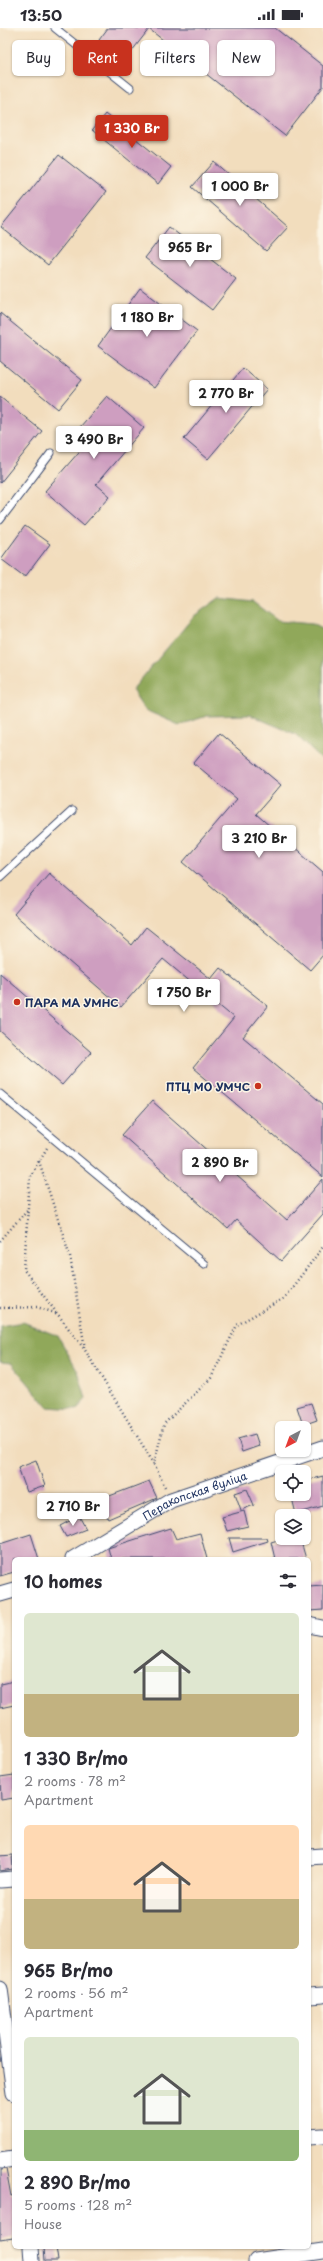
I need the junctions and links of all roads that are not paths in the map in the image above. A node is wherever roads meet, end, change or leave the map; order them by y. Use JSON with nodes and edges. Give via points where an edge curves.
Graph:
{"nodes":[{"id":1,"x":55,"y":28,"type":"edge"},
{"id":2,"x":130,"y":88,"type":"dead end"},
{"id":3,"x":51,"y":453,"type":"dead end"},
{"id":4,"x":0,"y":520,"type":"edge"},
{"id":5,"x":72,"y":811,"type":"dead end"},
{"id":6,"x":0,"y":877,"type":"edge"},
{"id":7,"x":0,"y":1094,"type":"edge"},
{"id":8,"x":204,"y":1264,"type":"dead end"},
{"id":9,"x":323,"y":1448,"type":"edge"},
{"id":10,"x":76,"y":1557,"type":"edge"},
{"id":11,"x":12,"y":1591,"type":"edge"},
{"id":12,"x":0,"y":1594,"type":"edge"},
{"id":13,"x":311,"y":1625,"type":"edge"},
{"id":14,"x":323,"y":1628,"type":"edge"},
{"id":15,"x":323,"y":1856,"type":"edge"},
{"id":16,"x":311,"y":1857,"type":"edge"},
{"id":17,"x":12,"y":1879,"type":"edge"},
{"id":18,"x":0,"y":1880,"type":"edge"},
{"id":19,"x":0,"y":1989,"type":"edge"},
{"id":20,"x":323,"y":1995,"type":"edge"},
{"id":21,"x":311,"y":1996,"type":"edge"},
{"id":22,"x":6,"y":2020,"type":"edge"},
{"id":23,"x":12,"y":2075,"type":"edge"},
{"id":24,"x":323,"y":2136,"type":"edge"},
{"id":25,"x":311,"y":2137,"type":"edge"},
{"id":26,"x":12,"y":2159,"type":"edge"},
{"id":27,"x":0,"y":2161,"type":"edge"},
{"id":28,"x":31,"y":2249,"type":"edge"},
{"id":29,"x":323,"y":2251,"type":"edge"},
{"id":30,"x":32,"y":2261,"type":"edge"},
{"id":31,"x":256,"y":2261,"type":"edge"}],
"edges":[{"from":1,"to":2,"type":"lane"},
{"from":3,"to":4,"type":"lane"},
{"from":5,"to":6,"type":"lane"},
{"from":7,"to":8,"type":"lane"},
{"from":9,"to":10,"type":"street","name":"Перакопская вуліца","via":[[171,1500]]},
{"from":11,"to":12,"type":"street"},
{"from":13,"to":14,"type":"street"},
{"from":15,"to":16,"type":"street"},
{"from":17,"to":18,"type":"street"},
{"from":19,"to":22,"type":"street"},
{"from":20,"to":21,"type":"street"},
{"from":22,"to":23,"type":"street"},
{"from":24,"to":25,"type":"street"},
{"from":26,"to":27,"type":"street"},
{"from":28,"to":30,"type":"street"},
{"from":29,"to":31,"type":"street"}]}
